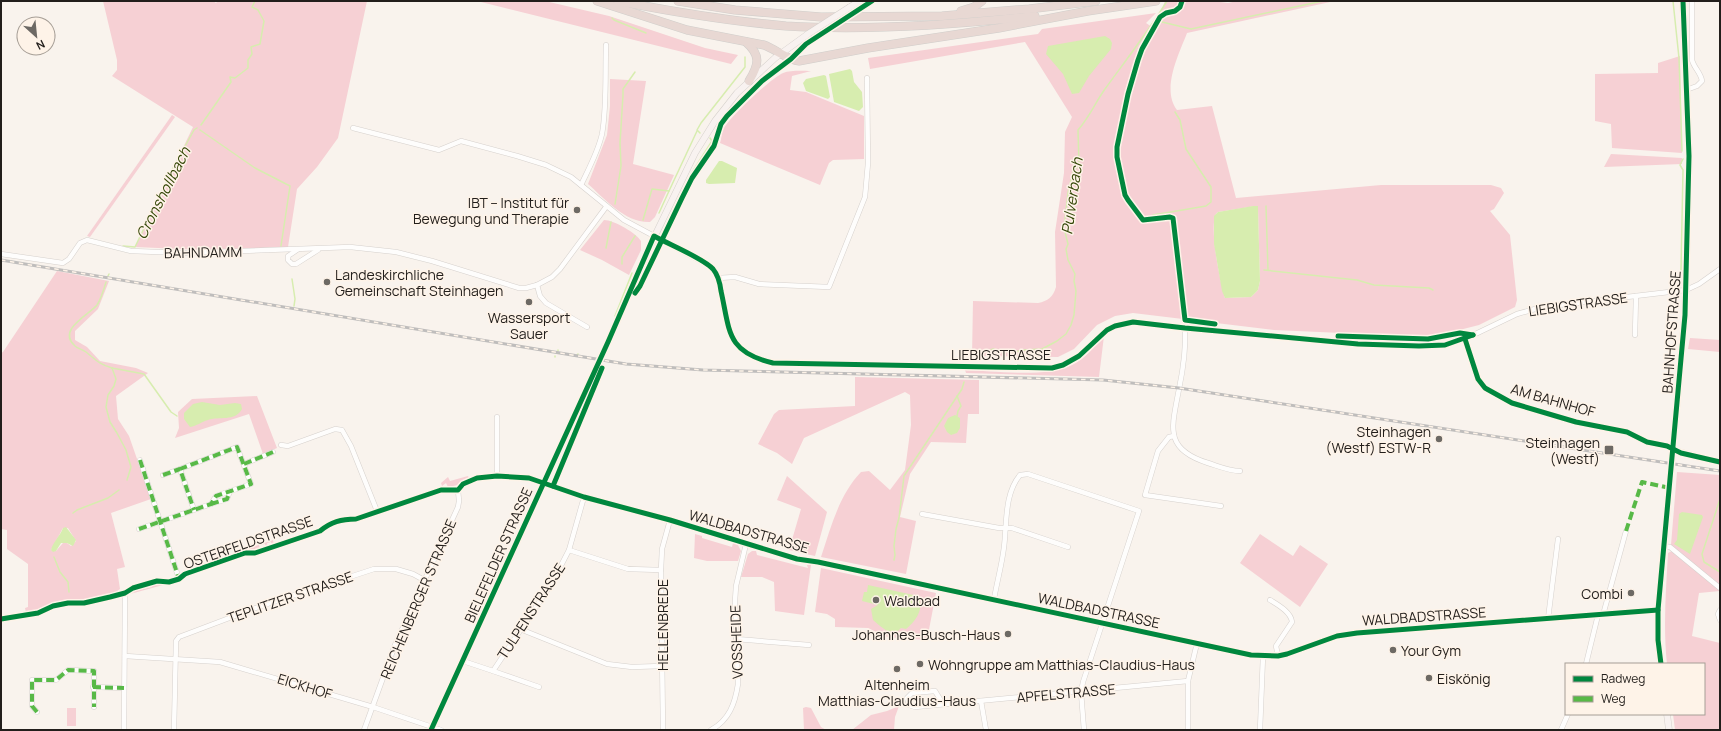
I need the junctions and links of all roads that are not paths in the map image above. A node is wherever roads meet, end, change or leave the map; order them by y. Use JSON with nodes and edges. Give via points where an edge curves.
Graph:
{"nodes":[{"id":1,"x":597,"y":1,"type":"edge"},
{"id":2,"x":618,"y":1,"type":"edge"},
{"id":3,"x":678,"y":1,"type":"edge"},
{"id":4,"x":860,"y":1,"type":"edge"},
{"id":5,"x":982,"y":1,"type":"edge"},
{"id":6,"x":1096,"y":1,"type":"edge"},
{"id":7,"x":1156,"y":1,"type":"edge"},
{"id":8,"x":1683,"y":1,"type":"edge"},
{"id":9,"x":1692,"y":1,"type":"edge"},
{"id":10,"x":1088,"y":11,"type":"junction"},
{"id":11,"x":942,"y":16,"type":"junction"},
{"id":12,"x":746,"y":42,"type":"junction"},
{"id":13,"x":606,"y":45,"type":"dead end"},
{"id":14,"x":782,"y":53,"type":"junction"},
{"id":15,"x":867,"y":78,"type":"dead end"},
{"id":16,"x":749,"y":81,"type":"junction"},
{"id":17,"x":1686,"y":90,"type":"junction"},
{"id":18,"x":353,"y":128,"type":"dead end"},
{"id":19,"x":581,"y":185,"type":"junction"},
{"id":20,"x":606,"y":207,"type":"junction"},
{"id":21,"x":654,"y":236,"type":"junction"},
{"id":22,"x":297,"y":249,"type":"junction"},
{"id":23,"x":319,"y":249,"type":"junction"},
{"id":24,"x":1,"y":254,"type":"edge"},
{"id":25,"x":1720,"y":269,"type":"edge"},
{"id":26,"x":718,"y":278,"type":"junction"},
{"id":27,"x":537,"y":285,"type":"junction"},
{"id":28,"x":1686,"y":290,"type":"junction"},
{"id":29,"x":1636,"y":296,"type":"junction"},
{"id":30,"x":587,"y":327,"type":"dead end"},
{"id":31,"x":1185,"y":328,"type":"junction"},
{"id":32,"x":1634,"y":335,"type":"dead end"},
{"id":33,"x":1465,"y":339,"type":"junction"},
{"id":34,"x":497,"y":417,"type":"dead end"},
{"id":35,"x":1174,"y":436,"type":"junction"},
{"id":36,"x":281,"y":445,"type":"dead end"},
{"id":37,"x":1667,"y":446,"type":"dead end"},
{"id":38,"x":1674,"y":450,"type":"junction"},
{"id":39,"x":273,"y":452,"type":"dead end"},
{"id":40,"x":140,"y":460,"type":"dead end"},
{"id":41,"x":1720,"y":462,"type":"edge"},
{"id":42,"x":244,"y":464,"type":"junction"},
{"id":43,"x":180,"y":469,"type":"junction"},
{"id":44,"x":1240,"y":471,"type":"dead end"},
{"id":45,"x":163,"y":476,"type":"dead end"},
{"id":46,"x":497,"y":476,"type":"junction"},
{"id":47,"x":544,"y":483,"type":"junction"},
{"id":48,"x":458,"y":490,"type":"junction"},
{"id":49,"x":584,"y":497,"type":"junction"},
{"id":50,"x":1221,"y":506,"type":"dead end"},
{"id":51,"x":194,"y":510,"type":"junction"},
{"id":52,"x":377,"y":512,"type":"junction"},
{"id":53,"x":922,"y":514,"type":"dead end"},
{"id":54,"x":670,"y":520,"type":"junction"},
{"id":55,"x":161,"y":522,"type":"junction"},
{"id":56,"x":1006,"y":528,"type":"junction"},
{"id":57,"x":139,"y":529,"type":"dead end"},
{"id":58,"x":1626,"y":531,"type":"dead end"},
{"id":59,"x":1558,"y":539,"type":"dead end"},
{"id":60,"x":746,"y":544,"type":"junction"},
{"id":61,"x":1664,"y":546,"type":"junction"},
{"id":62,"x":1068,"y":547,"type":"dead end"},
{"id":63,"x":569,"y":550,"type":"junction"},
{"id":64,"x":661,"y":570,"type":"junction"},
{"id":65,"x":179,"y":579,"type":"junction"},
{"id":66,"x":424,"y":580,"type":"junction"},
{"id":67,"x":1720,"y":588,"type":"edge"},
{"id":68,"x":125,"y":593,"type":"junction"},
{"id":69,"x":994,"y":599,"type":"junction"},
{"id":70,"x":1270,"y":600,"type":"dead end"},
{"id":71,"x":1658,"y":610,"type":"junction"},
{"id":72,"x":1720,"y":610,"type":"edge"},
{"id":73,"x":1601,"y":615,"type":"junction"},
{"id":74,"x":1,"y":619,"type":"edge"},
{"id":75,"x":1548,"y":619,"type":"junction"},
{"id":76,"x":1720,"y":620,"type":"edge"},
{"id":77,"x":1102,"y":624,"type":"junction"},
{"id":78,"x":520,"y":629,"type":"junction"},
{"id":79,"x":736,"y":639,"type":"junction"},
{"id":80,"x":1197,"y":643,"type":"junction"},
{"id":81,"x":809,"y":645,"type":"dead end"},
{"id":82,"x":125,"y":656,"type":"junction"},
{"id":83,"x":1263,"y":656,"type":"junction"},
{"id":84,"x":1278,"y":656,"type":"junction"},
{"id":85,"x":175,"y":659,"type":"junction"},
{"id":86,"x":463,"y":661,"type":"junction"},
{"id":87,"x":1586,"y":663,"type":"edge"},
{"id":88,"x":1661,"y":663,"type":"edge"},
{"id":89,"x":662,"y":666,"type":"junction"},
{"id":90,"x":493,"y":671,"type":"junction"},
{"id":91,"x":1188,"y":681,"type":"junction"},
{"id":92,"x":94,"y":687,"type":"junction"},
{"id":93,"x":124,"y":688,"type":"junction"},
{"id":94,"x":539,"y":688,"type":"dead end"},
{"id":95,"x":1081,"y":692,"type":"junction"},
{"id":96,"x":981,"y":701,"type":"junction"},
{"id":97,"x":943,"y":704,"type":"junction"},
{"id":98,"x":94,"y":707,"type":"dead end"},
{"id":99,"x":373,"y":707,"type":"junction"},
{"id":100,"x":37,"y":712,"type":"dead end"},
{"id":101,"x":1568,"y":715,"type":"edge"},
{"id":102,"x":1667,"y":715,"type":"edge"},
{"id":103,"x":719,"y":725,"type":"junction"},
{"id":104,"x":432,"y":729,"type":"edge"},
{"id":105,"x":124,"y":730,"type":"edge"},
{"id":106,"x":174,"y":730,"type":"edge"},
{"id":107,"x":364,"y":730,"type":"edge"},
{"id":108,"x":441,"y":730,"type":"edge"},
{"id":109,"x":663,"y":730,"type":"edge"},
{"id":110,"x":711,"y":730,"type":"edge"},
{"id":111,"x":722,"y":730,"type":"edge"},
{"id":112,"x":986,"y":730,"type":"edge"},
{"id":113,"x":1084,"y":730,"type":"edge"},
{"id":114,"x":1188,"y":730,"type":"edge"},
{"id":115,"x":1260,"y":730,"type":"edge"},
{"id":116,"x":1561,"y":730,"type":"edge"},
{"id":117,"x":1669,"y":730,"type":"edge"}],
"edges":[{"from":1,"to":12,"type":"highway","via":[[681,28]]},
{"from":2,"to":10,"type":"highway","via":[[744,22],[827,27],[951,24]]},
{"from":3,"to":11,"type":"highway","via":[[736,10],[821,17]]},
{"from":4,"to":14,"type":"main road","name":"BIELEFELDER STRASSE","bridge":true},
{"from":5,"to":11,"type":"highway","via":[[969,9]]},
{"from":6,"to":11,"type":"highway"},
{"from":7,"to":10,"type":"highway"},
{"from":8,"to":17,"type":"main road","name":"BAHNHOFSTRASSE"},
{"from":9,"to":17,"type":"street","via":[[1692,60],[1702,81]]},
{"from":10,"to":14,"type":"highway","via":[[808,60],[795,61]]},
{"from":12,"to":14,"type":"highway","via":[[768,46]]},
{"from":12,"to":16,"type":"highway","via":[[755,52],[757,61],[757,68]]},
{"from":13,"to":19,"type":"street","via":[[602,134]]},
{"from":14,"to":16,"type":"main road","name":"BIELEFELDER STRASSE"},
{"from":15,"to":26,"type":"street","via":[[866,191],[829,287],[759,284],[735,277]]},
{"from":16,"to":21,"type":"main road","name":"BIELEFELDER STRASSE","via":[[701,143]]},
{"from":17,"to":28,"type":"main road","name":"BAHNHOFSTRASSE","via":[[1689,164]]},
{"from":18,"to":19,"type":"street","name":"LIEBIGSTRASSE","via":[[439,150],[462,141],[546,166],[571,177]]},
{"from":19,"to":20,"type":"street","name":"LIEBIGSTRASSE"},
{"from":20,"to":21,"type":"street","name":"LIEBIGSTRASSE"},
{"from":20,"to":27,"type":"street","via":[[560,269]]},
{"from":21,"to":26,"type":"street","name":"LIEBIGSTRASSE","via":[[707,264]]},
{"from":21,"to":47,"type":"main road","name":"BIELEFELDER STRASSE"},
{"from":22,"to":23,"type":"street","name":"BAHNDAMM"},
{"from":22,"to":23,"type":"street","via":[[288,256],[292,264]]},
{"from":22,"to":24,"type":"street","name":"BAHNDAMM","via":[[146,252],[131,251],[87,240],[80,243],[69,260],[63,263]]},
{"from":23,"to":27,"type":"street","name":"BAHNDAMM","via":[[350,248],[396,252],[518,288]]},
{"from":25,"to":28,"type":"street"},
{"from":26,"to":31,"type":"street","name":"LIEBIGSTRASSE","via":[[727,326],[733,340],[741,350],[773,363],[1052,368],[1072,361],[1107,330],[1124,323],[1141,322]]},
{"from":27,"to":30,"type":"street","via":[[540,296],[546,303]]},
{"from":28,"to":29,"type":"street","name":"LIEBIGSTRASSE"},
{"from":28,"to":38,"type":"main road","name":"BAHNHOFSTRASSE"},
{"from":29,"to":32,"type":"street","name":"LIEBIGSTRASSE"},
{"from":29,"to":33,"type":"street","name":"LIEBIGSTRASSE","via":[[1542,307],[1517,314]]},
{"from":31,"to":33,"type":"street","name":"LIEBIGSTRASSE","via":[[1381,345],[1445,345]]},
{"from":31,"to":35,"type":"street","via":[[1174,416]]},
{"from":33,"to":37,"type":"street","name":"AM BAHNHOF","via":[[1478,379],[1485,388],[1496,395],[1526,408],[1576,422],[1627,432],[1647,442]]},
{"from":34,"to":46,"type":"street"},
{"from":35,"to":44,"type":"street","via":[[1183,451],[1193,458]]},
{"from":35,"to":50,"type":"street","via":[[1169,437],[1158,452],[1145,495]]},
{"from":36,"to":52,"type":"street","via":[[288,446],[335,429],[342,430]]},
{"from":38,"to":41,"type":"street"},
{"from":38,"to":61,"type":"main road","name":"BAHNHOFSTRASSE"},
{"from":39,"to":42,"type":"street"},
{"from":40,"to":55,"type":"street"},
{"from":42,"to":43,"type":"street","via":[[237,447]]},
{"from":42,"to":51,"type":"street","via":[[251,484],[216,496],[211,504]]},
{"from":43,"to":45,"type":"street"},
{"from":43,"to":51,"type":"street"},
{"from":46,"to":47,"type":"street","via":[[528,478]]},
{"from":46,"to":48,"type":"street","via":[[469,480]]},
{"from":47,"to":49,"type":"street","name":"WALDBADSTRASSE"},
{"from":47,"to":86,"type":"main road","name":"BIELEFELDER STRASSE"},
{"from":48,"to":52,"type":"street","name":"OSTERFELDSTRASSE","via":[[441,490]]},
{"from":48,"to":66,"type":"street","name":"REICHENBERGER STRASSE","via":[[458,507]]},
{"from":49,"to":54,"type":"street","name":"WALDBADSTRASSE"},
{"from":49,"to":63,"type":"street","name":"TULPENSTRASSE"},
{"from":51,"to":55,"type":"street"},
{"from":52,"to":65,"type":"street","name":"OSTERFELDSTRASSE","via":[[356,519],[342,519],[320,531],[255,553],[245,553],[185,574]]},
{"from":53,"to":56,"type":"street"},
{"from":54,"to":60,"type":"street","name":"WALDBADSTRASSE"},
{"from":54,"to":64,"type":"street","name":"HELLENBREDE","via":[[662,549]]},
{"from":55,"to":57,"type":"street"},
{"from":55,"to":65,"type":"street"},
{"from":56,"to":62,"type":"street"},
{"from":56,"to":69,"type":"street"},
{"from":56,"to":77,"type":"street","via":[[1012,488],[1017,478],[1024,473],[1139,511]]},
{"from":58,"to":73,"type":"street"},
{"from":59,"to":75,"type":"street"},
{"from":60,"to":69,"type":"street","name":"WALDBADSTRASSE","via":[[796,559]]},
{"from":60,"to":79,"type":"street","name":"VOSSHEIDE","via":[[736,586]]},
{"from":61,"to":67,"type":"street","via":[[1670,547]]},
{"from":61,"to":71,"type":"main road","name":"BAHNHOFSTRASSE"},
{"from":63,"to":64,"type":"street","name":"TULPENSTRASSE","via":[[628,569]]},
{"from":63,"to":78,"type":"street","name":"TULPENSTRASSE","via":[[552,582]]},
{"from":64,"to":89,"type":"street","name":"HELLENBREDE"},
{"from":65,"to":68,"type":"street","name":"OSTERFELDSTRASSE","via":[[169,582],[157,581]]},
{"from":66,"to":85,"type":"street","name":"TEPLITZER STRASSE","via":[[396,569],[374,569],[358,574],[185,633],[176,641]]},
{"from":66,"to":99,"type":"street","name":"REICHENBERGER STRASSE","via":[[395,646]]},
{"from":68,"to":74,"type":"street","name":"OSTERFELDSTRASSE","via":[[84,603],[53,606],[38,613]]},
{"from":68,"to":82,"type":"street"},
{"from":69,"to":77,"type":"street","name":"WALDBADSTRASSE"},
{"from":70,"to":84,"type":"street","via":[[1292,619],[1276,646]]},
{"from":71,"to":73,"type":"street","name":"WALDBADSTRASSE","via":[[1645,609]]},
{"from":71,"to":88,"type":"main road","name":"BAHNHOFSTRASSE"},
{"from":72,"to":76,"type":"street"},
{"from":73,"to":75,"type":"street","name":"WALDBADSTRASSE"},
{"from":73,"to":87,"type":"street"},
{"from":75,"to":84,"type":"street","name":"WALDBADSTRASSE","via":[[1357,632]]},
{"from":77,"to":80,"type":"street","name":"WALDBADSTRASSE"},
{"from":77,"to":95,"type":"street"},
{"from":78,"to":89,"type":"street","via":[[607,664]]},
{"from":78,"to":90,"type":"street","name":"TULPENSTRASSE"},
{"from":79,"to":81,"type":"street"},
{"from":79,"to":103,"type":"street","name":"VOSSHEIDE","via":[[736,696],[728,715]]},
{"from":80,"to":83,"type":"street","name":"WALDBADSTRASSE"},
{"from":80,"to":91,"type":"street"},
{"from":82,"to":85,"type":"street","name":"EICKHOF"},
{"from":82,"to":93,"type":"street"},
{"from":83,"to":84,"type":"street","name":"WALDBADSTRASSE"},
{"from":83,"to":115,"type":"street"},
{"from":85,"to":99,"type":"street","name":"EICKHOF","via":[[220,662]]},
{"from":85,"to":106,"type":"street"},
{"from":86,"to":90,"type":"street","name":"TULPENSTRASSE"},
{"from":86,"to":104,"type":"main road","name":"BIELEFELDER STRASSE"},
{"from":89,"to":109,"type":"street","name":"HELLENBREDE"},
{"from":90,"to":94,"type":"street","name":"TULPENSTRASSE"},
{"from":91,"to":95,"type":"street","name":"APFELSTRASSE"},
{"from":91,"to":114,"type":"street"},
{"from":92,"to":93,"type":"street"},
{"from":92,"to":98,"type":"street"},
{"from":92,"to":100,"type":"street","via":[[94,671],[68,670],[56,680],[32,680],[32,706]]},
{"from":93,"to":105,"type":"street"},
{"from":95,"to":96,"type":"street","name":"APFELSTRASSE"},
{"from":95,"to":113,"type":"street"},
{"from":96,"to":97,"type":"street","name":"APFELSTRASSE"},
{"from":96,"to":112,"type":"street"},
{"from":97,"to":97,"type":"street","name":"APFELSTRASSE","via":[[935,692],[912,693],[907,698],[907,703],[913,707]]},
{"from":99,"to":104,"type":"street","name":"EICKHOF"},
{"from":99,"to":107,"type":"street","name":"REICHENBERGER STRASSE"},
{"from":101,"to":116,"type":"street"},
{"from":102,"to":117,"type":"main road"},
{"from":103,"to":110,"type":"street","name":"VOSSHEIDE"},
{"from":103,"to":111,"type":"street"},
{"from":104,"to":108,"type":"street"}]}
